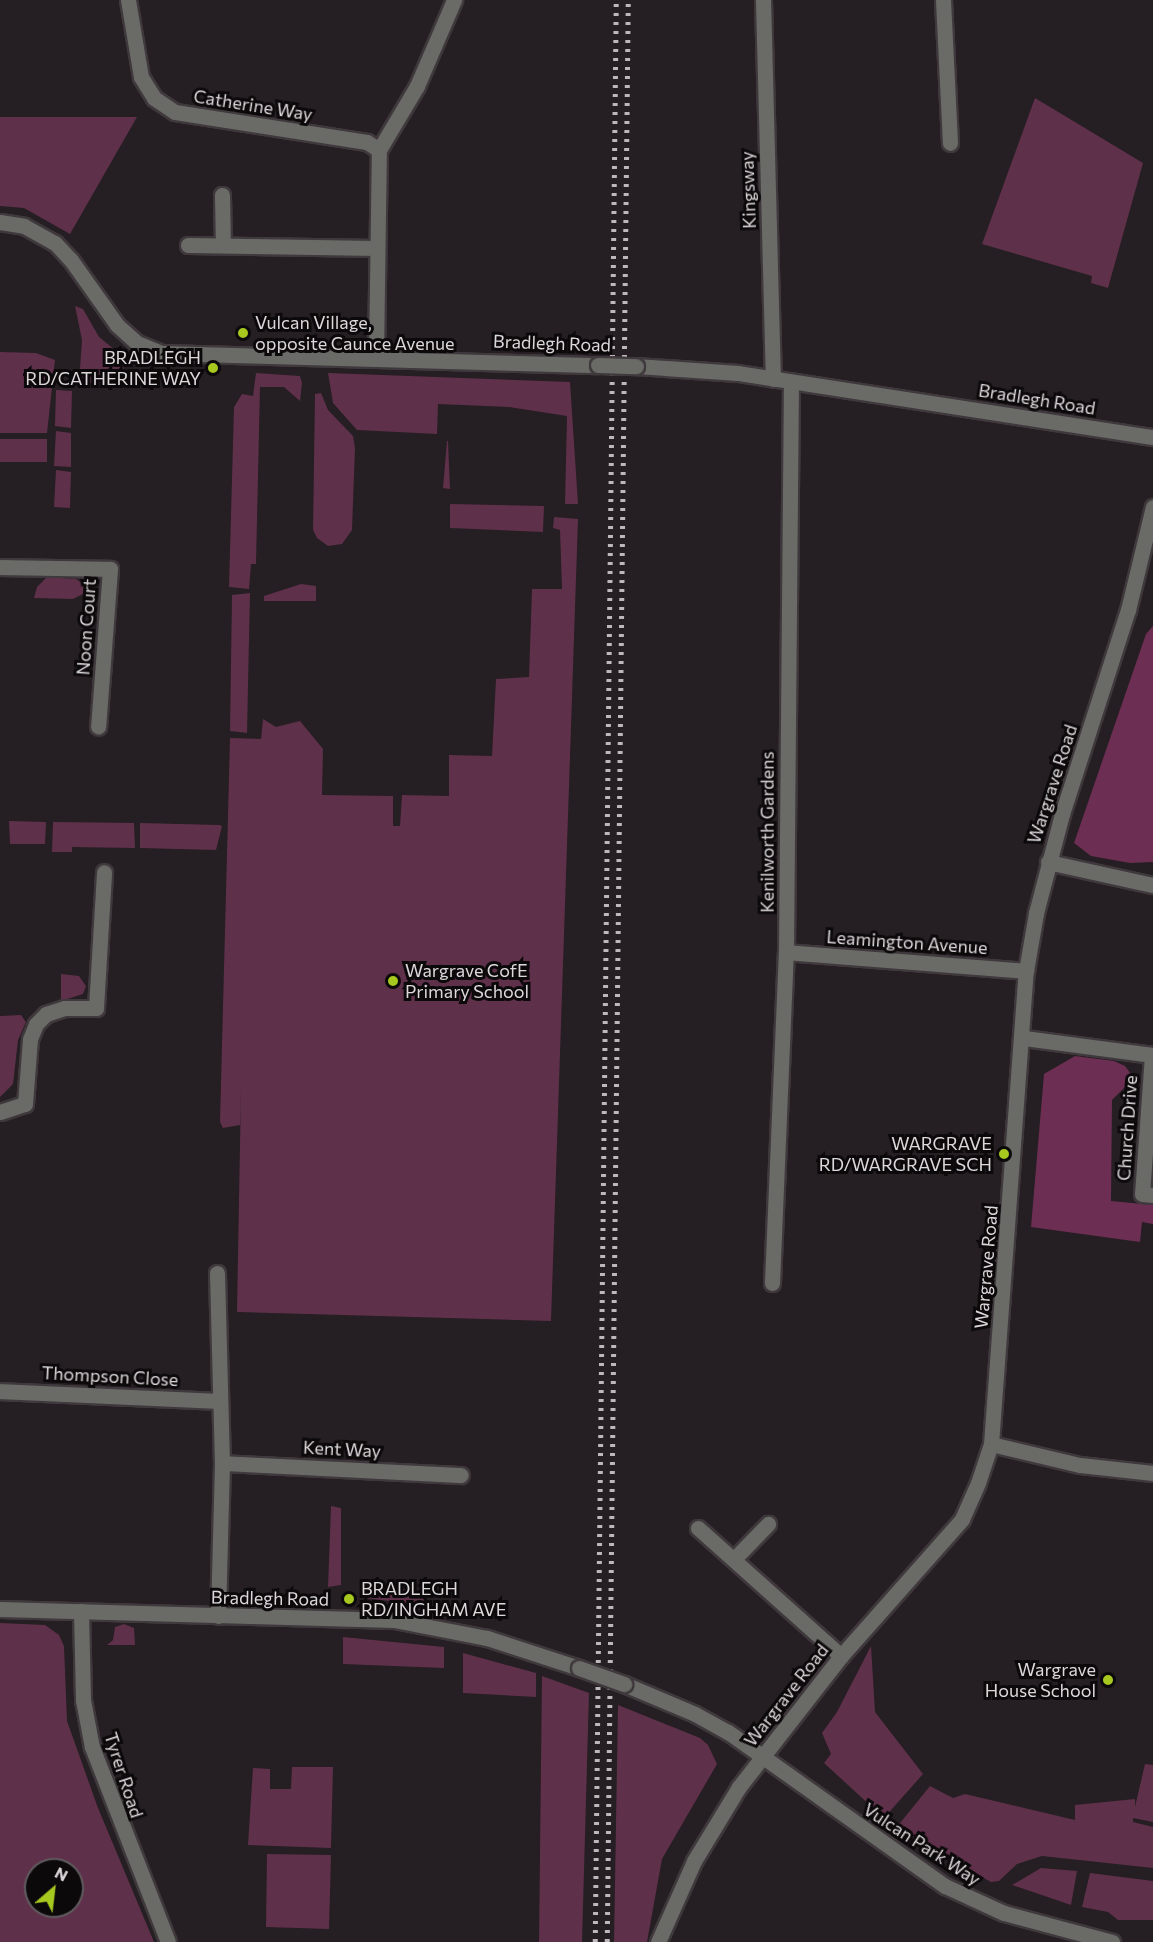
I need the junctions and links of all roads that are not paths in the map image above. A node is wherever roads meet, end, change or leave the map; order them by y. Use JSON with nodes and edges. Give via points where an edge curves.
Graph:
{"nodes":[{"id":1,"x":128,"y":0,"type":"edge"},
{"id":2,"x":454,"y":0,"type":"edge"},
{"id":3,"x":763,"y":0,"type":"edge"},
{"id":4,"x":943,"y":0,"type":"edge"},
{"id":5,"x":950,"y":143,"type":"dead end"},
{"id":6,"x":379,"y":150,"type":"junction"},
{"id":7,"x":222,"y":195,"type":"dead end"},
{"id":8,"x":0,"y":222,"type":"edge"},
{"id":9,"x":223,"y":244,"type":"junction"},
{"id":10,"x":188,"y":246,"type":"dead end"},
{"id":11,"x":377,"y":248,"type":"junction"},
{"id":12,"x":376,"y":357,"type":"junction"},
{"id":13,"x":773,"y":379,"type":"junction"},
{"id":14,"x":791,"y":382,"type":"junction"},
{"id":15,"x":1153,"y":437,"type":"edge"},
{"id":16,"x":1153,"y":507,"type":"edge"},
{"id":17,"x":0,"y":567,"type":"edge"},
{"id":18,"x":98,"y":727,"type":"dead end"},
{"id":19,"x":1048,"y":862,"type":"junction"},
{"id":20,"x":104,"y":872,"type":"dead end"},
{"id":21,"x":1153,"y":885,"type":"edge"},
{"id":22,"x":786,"y":952,"type":"junction"},
{"id":23,"x":1026,"y":971,"type":"junction"},
{"id":24,"x":1024,"y":1038,"type":"junction"},
{"id":25,"x":1153,"y":1055,"type":"edge"},
{"id":26,"x":0,"y":1113,"type":"edge"},
{"id":27,"x":1153,"y":1195,"type":"edge"},
{"id":28,"x":217,"y":1274,"type":"dead end"},
{"id":29,"x":772,"y":1282,"type":"dead end"},
{"id":30,"x":0,"y":1390,"type":"edge"},
{"id":31,"x":218,"y":1401,"type":"junction"},
{"id":32,"x":991,"y":1444,"type":"junction"},
{"id":33,"x":222,"y":1463,"type":"junction"},
{"id":34,"x":1153,"y":1473,"type":"edge"},
{"id":35,"x":461,"y":1475,"type":"dead end"},
{"id":36,"x":768,"y":1524,"type":"dead end"},
{"id":37,"x":698,"y":1528,"type":"dead end"},
{"id":38,"x":734,"y":1559,"type":"junction"},
{"id":39,"x":0,"y":1610,"type":"edge"},
{"id":40,"x":81,"y":1611,"type":"junction"},
{"id":41,"x":218,"y":1616,"type":"junction"},
{"id":42,"x":841,"y":1656,"type":"junction"},
{"id":43,"x":763,"y":1756,"type":"junction"},
{"id":44,"x":168,"y":1942,"type":"edge"},
{"id":45,"x":658,"y":1942,"type":"edge"},
{"id":46,"x":1112,"y":1942,"type":"edge"}],
"edges":[{"from":1,"to":6,"type":"street","name":"Catherine Way","via":[[141,78],[162,104],[191,115],[367,142]]},
{"from":2,"to":6,"type":"street","via":[[417,86]]},
{"from":3,"to":13,"type":"street","name":"Kingsway"},
{"from":4,"to":5,"type":"street"},
{"from":6,"to":11,"type":"street"},
{"from":7,"to":9,"type":"street"},
{"from":8,"to":12,"type":"street","name":"Bradlegh Road","via":[[24,226],[55,243],[81,272],[117,325],[148,349],[178,354]]},
{"from":9,"to":10,"type":"street"},
{"from":9,"to":11,"type":"street"},
{"from":11,"to":12,"type":"street"},
{"from":12,"to":13,"type":"street","name":"Bradlegh Road","bridge":true,"via":[[702,369]]},
{"from":13,"to":14,"type":"street","name":"Bradlegh Road"},
{"from":14,"to":15,"type":"street","name":"Bradlegh Road"},
{"from":14,"to":22,"type":"street","name":"Kenilworth Gardens"},
{"from":16,"to":19,"type":"street","name":"Wargrave Road","via":[[1128,610]]},
{"from":17,"to":18,"type":"street","name":"Noon Court","via":[[110,569]]},
{"from":19,"to":21,"type":"street"},
{"from":19,"to":23,"type":"street","name":"Wargrave Road"},
{"from":20,"to":26,"type":"street","via":[[96,1008],[64,1008],[46,1014],[36,1024],[30,1039],[25,1104]]},
{"from":22,"to":23,"type":"street","name":"Leamington Avenue"},
{"from":22,"to":29,"type":"street","name":"Kenilworth Gardens"},
{"from":23,"to":24,"type":"street","name":"Wargrave Road"},
{"from":24,"to":25,"type":"street","name":"Church Drive"},
{"from":24,"to":32,"type":"street","name":"Wargrave Road"},
{"from":25,"to":27,"type":"street","name":"Church Drive","via":[[1142,1194]]},
{"from":28,"to":31,"type":"street"},
{"from":30,"to":31,"type":"street","name":"Thompson Close"},
{"from":31,"to":33,"type":"street"},
{"from":32,"to":34,"type":"street","via":[[1080,1465]]},
{"from":32,"to":42,"type":"street","name":"Wargrave Road","via":[[962,1519]]},
{"from":33,"to":35,"type":"street","name":"Kent Way"},
{"from":33,"to":41,"type":"street"},
{"from":36,"to":38,"type":"street"},
{"from":37,"to":38,"type":"street"},
{"from":38,"to":42,"type":"street"},
{"from":39,"to":40,"type":"street","name":"Bradlegh Road"},
{"from":40,"to":41,"type":"street","name":"Bradlegh Road"},
{"from":40,"to":44,"type":"street","name":"Tyrer Road","via":[[83,1700],[92,1747]]},
{"from":41,"to":43,"type":"street","name":"Bradlegh Road","bridge":true,"via":[[394,1620],[487,1638],[624,1684],[695,1714]]},
{"from":42,"to":43,"type":"street","name":"Wargrave Road"},
{"from":43,"to":45,"type":"street","name":"Wargrave Road","via":[[730,1800],[694,1861]]},
{"from":43,"to":46,"type":"street","name":"Vulcan Park Way","via":[[860,1829],[945,1886],[1004,1913]]}]}
